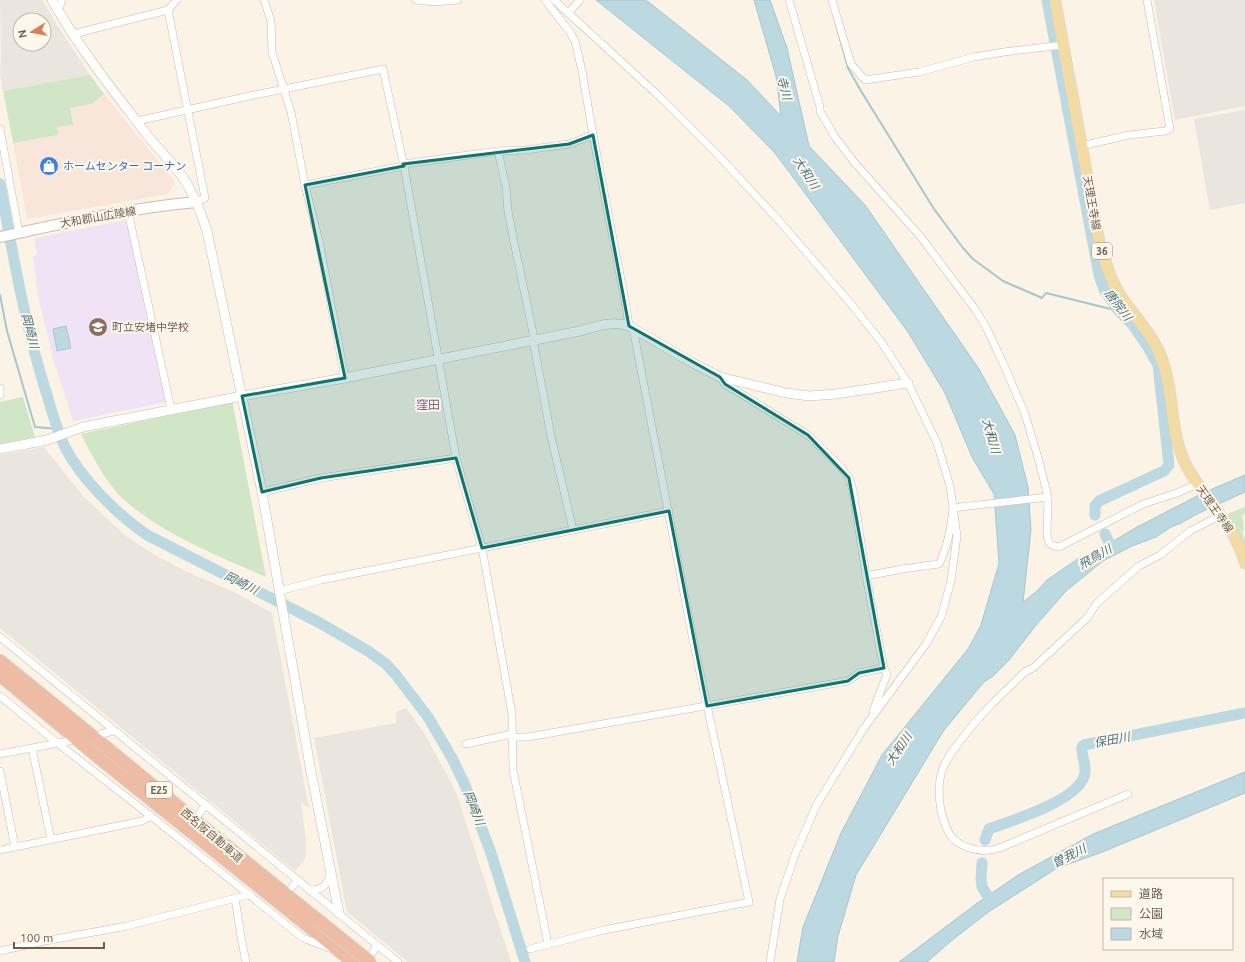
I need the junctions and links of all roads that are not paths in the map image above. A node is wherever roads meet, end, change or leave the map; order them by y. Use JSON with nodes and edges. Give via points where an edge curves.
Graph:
{"nodes":[{"id":1,"x":52,"y":0,"type":"edge"},
{"id":2,"x":62,"y":0,"type":"edge"},
{"id":3,"x":177,"y":0,"type":"edge"},
{"id":4,"x":264,"y":0,"type":"edge"},
{"id":5,"x":416,"y":0,"type":"edge"},
{"id":6,"x":458,"y":0,"type":"edge"},
{"id":7,"x":545,"y":0,"type":"edge"},
{"id":8,"x":554,"y":0,"type":"edge"},
{"id":9,"x":580,"y":0,"type":"edge"},
{"id":10,"x":789,"y":0,"type":"edge"},
{"id":11,"x":832,"y":0,"type":"edge"},
{"id":12,"x":1055,"y":0,"type":"edge"},
{"id":13,"x":1147,"y":0,"type":"edge"},
{"id":14,"x":168,"y":10,"type":"junction"},
{"id":15,"x":58,"y":12,"type":"junction"},
{"id":16,"x":570,"y":12,"type":"junction"},
{"id":17,"x":73,"y":34,"type":"junction"},
{"id":18,"x":1063,"y":45,"type":"junction"},
{"id":19,"x":283,"y":90,"type":"junction"},
{"id":20,"x":189,"y":111,"type":"junction"},
{"id":21,"x":137,"y":121,"type":"junction"},
{"id":22,"x":0,"y":129,"type":"edge"},
{"id":23,"x":593,"y":135,"type":"junction"},
{"id":24,"x":1081,"y":146,"type":"junction"},
{"id":25,"x":498,"y":151,"type":"junction"},
{"id":26,"x":404,"y":165,"type":"junction"},
{"id":27,"x":305,"y":185,"type":"junction"},
{"id":28,"x":196,"y":202,"type":"junction"},
{"id":29,"x":128,"y":211,"type":"junction"},
{"id":30,"x":19,"y":233,"type":"junction"},
{"id":31,"x":0,"y":237,"type":"edge"},
{"id":32,"x":631,"y":327,"type":"junction"},
{"id":33,"x":533,"y":340,"type":"junction"},
{"id":34,"x":439,"y":359,"type":"junction"},
{"id":35,"x":720,"y":377,"type":"junction"},
{"id":36,"x":345,"y":378,"type":"junction"},
{"id":37,"x":908,"y":383,"type":"junction"},
{"id":38,"x":0,"y":388,"type":"edge"},
{"id":39,"x":0,"y":395,"type":"edge"},
{"id":40,"x":242,"y":396,"type":"junction"},
{"id":41,"x":171,"y":409,"type":"junction"},
{"id":42,"x":0,"y":449,"type":"edge"},
{"id":43,"x":456,"y":458,"type":"junction"},
{"id":44,"x":1198,"y":484,"type":"junction"},
{"id":45,"x":262,"y":492,"type":"junction"},
{"id":46,"x":1048,"y":497,"type":"junction"},
{"id":47,"x":957,"y":508,"type":"junction"},
{"id":48,"x":669,"y":511,"type":"junction"},
{"id":49,"x":1220,"y":515,"type":"junction"},
{"id":50,"x":573,"y":530,"type":"junction"},
{"id":51,"x":482,"y":548,"type":"junction"},
{"id":52,"x":1245,"y":563,"type":"edge"},
{"id":53,"x":866,"y":576,"type":"junction"},
{"id":54,"x":279,"y":591,"type":"junction"},
{"id":55,"x":1,"y":641,"type":"edge"},
{"id":56,"x":0,"y":661,"type":"edge"},
{"id":57,"x":884,"y":668,"type":"junction"},
{"id":58,"x":0,"y":675,"type":"edge"},
{"id":59,"x":0,"y":696,"type":"edge"},
{"id":60,"x":707,"y":706,"type":"junction"},
{"id":61,"x":864,"y":728,"type":"junction"},
{"id":62,"x":114,"y":731,"type":"junction"},
{"id":63,"x":102,"y":734,"type":"dead end"},
{"id":64,"x":513,"y":735,"type":"junction"},
{"id":65,"x":69,"y":741,"type":"dead end"},
{"id":66,"x":56,"y":742,"type":"junction"},
{"id":67,"x":466,"y":744,"type":"dead end"},
{"id":68,"x":32,"y":748,"type":"junction"},
{"id":69,"x":0,"y":754,"type":"edge"},
{"id":70,"x":0,"y":773,"type":"edge"},
{"id":71,"x":1128,"y":794,"type":"dead end"},
{"id":72,"x":206,"y":804,"type":"junction"},
{"id":73,"x":8,"y":811,"type":"junction"},
{"id":74,"x":0,"y":812,"type":"edge"},
{"id":75,"x":199,"y":814,"type":"dead end"},
{"id":76,"x":151,"y":816,"type":"junction"},
{"id":77,"x":51,"y":840,"type":"junction"},
{"id":78,"x":15,"y":847,"type":"junction"},
{"id":79,"x":0,"y":850,"type":"edge"},
{"id":80,"x":331,"y":872,"type":"junction"},
{"id":81,"x":298,"y":880,"type":"junction"},
{"id":82,"x":292,"y":887,"type":"dead end"},
{"id":83,"x":309,"y":890,"type":"junction"},
{"id":84,"x":253,"y":896,"type":"junction"},
{"id":85,"x":236,"y":898,"type":"junction"},
{"id":86,"x":339,"y":913,"type":"junction"},
{"id":87,"x":314,"y":924,"type":"junction"},
{"id":88,"x":548,"y":944,"type":"junction"},
{"id":89,"x":377,"y":946,"type":"junction"},
{"id":90,"x":530,"y":948,"type":"dead end"},
{"id":91,"x":0,"y":951,"type":"edge"},
{"id":92,"x":246,"y":962,"type":"edge"},
{"id":93,"x":348,"y":962,"type":"edge"},
{"id":94,"x":353,"y":962,"type":"edge"},
{"id":95,"x":368,"y":962,"type":"edge"},
{"id":96,"x":398,"y":962,"type":"edge"},
{"id":97,"x":770,"y":962,"type":"edge"}],
"edges":[{"from":1,"to":15,"type":"street"},
{"from":2,"to":15,"type":"street"},
{"from":3,"to":14,"type":"street"},
{"from":4,"to":19,"type":"street","via":[[271,21],[272,52]]},
{"from":5,"to":6,"type":"street"},
{"from":7,"to":23,"type":"street","via":[[575,41]]},
{"from":8,"to":16,"type":"street"},
{"from":9,"to":16,"type":"street"},
{"from":10,"to":46,"type":"street","via":[[820,111],[854,162],[920,236],[986,327],[1025,414]]},
{"from":11,"to":18,"type":"street","via":[[851,64],[865,80],[919,72],[974,57]]},
{"from":12,"to":18,"type":"main road","name":"天理王寺線","number":"36"},
{"from":13,"to":24,"type":"street","via":[[1170,129]]},
{"from":14,"to":17,"type":"street"},
{"from":14,"to":20,"type":"street"},
{"from":15,"to":17,"type":"street"},
{"from":16,"to":37,"type":"street","via":[[660,97],[781,223],[852,305],[882,343]]},
{"from":17,"to":21,"type":"street"},
{"from":18,"to":24,"type":"main road","name":"天理王寺線","number":"36"},
{"from":19,"to":20,"type":"street"},
{"from":19,"to":26,"type":"street","via":[[382,69]]},
{"from":19,"to":27,"type":"street","via":[[291,112]]},
{"from":20,"to":21,"type":"street"},
{"from":20,"to":28,"type":"street","via":[[206,198]]},
{"from":21,"to":28,"type":"street","via":[[182,176]]},
{"from":22,"to":30,"type":"street"},
{"from":23,"to":25,"type":"street","via":[[569,144]]},
{"from":23,"to":32,"type":"street"},
{"from":24,"to":44,"type":"main road","name":"天理王寺線","number":"36","via":[[1104,261],[1123,300],[1144,327],[1162,358],[1168,375],[1173,423],[1179,450]]},
{"from":25,"to":26,"type":"street"},
{"from":25,"to":33,"type":"street"},
{"from":26,"to":27,"type":"street"},
{"from":26,"to":34,"type":"street"},
{"from":27,"to":36,"type":"street","via":[[319,241]]},
{"from":28,"to":29,"type":"main road","name":"大和郡山広陵線"},
{"from":28,"to":40,"type":"street","via":[[211,246]]},
{"from":29,"to":30,"type":"main road","name":"大和郡山広陵線"},
{"from":29,"to":41,"type":"street"},
{"from":30,"to":31,"type":"main road","name":"大和郡山広陵線"},
{"from":32,"to":33,"type":"street","via":[[610,324]]},
{"from":32,"to":35,"type":"street"},
{"from":32,"to":48,"type":"street"},
{"from":33,"to":34,"type":"street"},
{"from":33,"to":50,"type":"street","via":[[551,436]]},
{"from":34,"to":36,"type":"street"},
{"from":34,"to":43,"type":"street"},
{"from":35,"to":37,"type":"street","via":[[809,396]]},
{"from":35,"to":53,"type":"street","via":[[725,384],[808,435],[841,467],[849,478],[853,490]]},
{"from":36,"to":40,"type":"street"},
{"from":37,"to":47,"type":"street","via":[[937,443]]},
{"from":38,"to":39,"type":"street"},
{"from":40,"to":41,"type":"street"},
{"from":40,"to":45,"type":"street"},
{"from":41,"to":42,"type":"street","via":[[83,427],[51,439]]},
{"from":43,"to":45,"type":"street","via":[[321,478]]},
{"from":43,"to":51,"type":"street"},
{"from":44,"to":46,"type":"street","via":[[1143,504],[1059,547],[1049,543]]},
{"from":44,"to":49,"type":"main road","name":"天理王寺線","number":"36"},
{"from":45,"to":54,"type":"street"},
{"from":46,"to":47,"type":"street"},
{"from":47,"to":53,"type":"street","via":[[946,551],[939,564]]},
{"from":47,"to":61,"type":"street","via":[[957,536],[951,581],[941,617],[926,644]]},
{"from":48,"to":50,"type":"street"},
{"from":48,"to":60,"type":"street"},
{"from":49,"to":52,"type":"main road","name":"天理王寺線","number":"36","via":[[1234,535]]},
{"from":49,"to":71,"type":"street","via":[[1190,531],[1160,555],[1139,566],[1097,603],[1087,618],[982,713],[948,757],[941,772],[939,791],[946,829],[952,838],[960,844],[989,851]]},
{"from":50,"to":51,"type":"street"},
{"from":51,"to":54,"type":"street","via":[[321,580]]},
{"from":51,"to":64,"type":"street","via":[[512,714]]},
{"from":53,"to":57,"type":"street"},
{"from":54,"to":80,"type":"street"},
{"from":55,"to":62,"type":"street"},
{"from":56,"to":87,"type":"highway","name":"西名阪自動車道","number":"E25","via":[[236,855]]},
{"from":57,"to":60,"type":"street","via":[[859,673],[848,681]]},
{"from":57,"to":61,"type":"street","via":[[887,674]]},
{"from":58,"to":87,"type":"highway","name":"西名阪自動車道","number":"E25","via":[[104,762]]},
{"from":59,"to":66,"type":"street"},
{"from":60,"to":64,"type":"street","via":[[528,737]]},
{"from":60,"to":88,"type":"street","via":[[749,902],[604,930]]},
{"from":61,"to":97,"type":"street","via":[[817,804],[796,852],[780,899]]},
{"from":62,"to":63,"type":"street"},
{"from":62,"to":72,"type":"street"},
{"from":64,"to":67,"type":"street"},
{"from":64,"to":88,"type":"street","via":[[513,770]]},
{"from":65,"to":66,"type":"street"},
{"from":66,"to":68,"type":"street"},
{"from":66,"to":76,"type":"street"},
{"from":68,"to":69,"type":"street"},
{"from":68,"to":77,"type":"street"},
{"from":70,"to":73,"type":"street"},
{"from":72,"to":75,"type":"street"},
{"from":72,"to":81,"type":"street"},
{"from":73,"to":74,"type":"street"},
{"from":73,"to":78,"type":"street"},
{"from":76,"to":77,"type":"street","via":[[142,821]]},
{"from":76,"to":84,"type":"street","via":[[164,821]]},
{"from":77,"to":78,"type":"street"},
{"from":78,"to":79,"type":"street"},
{"from":80,"to":83,"type":"street","via":[[323,888]]},
{"from":80,"to":86,"type":"street"},
{"from":81,"to":82,"type":"street"},
{"from":81,"to":83,"type":"street"},
{"from":83,"to":86,"type":"street"},
{"from":84,"to":85,"type":"street"},
{"from":84,"to":93,"type":"street","via":[[303,938],[330,948]]},
{"from":85,"to":91,"type":"street","via":[[123,927]]},
{"from":85,"to":92,"type":"street"},
{"from":86,"to":89,"type":"street"},
{"from":87,"to":94,"type":"highway","name":"西名阪自動車道","number":"E25"},
{"from":87,"to":95,"type":"highway","name":"西名阪自動車道","number":"E25","bridge":true},
{"from":88,"to":90,"type":"street"},
{"from":89,"to":95,"type":"street"},
{"from":89,"to":96,"type":"street"}]}
